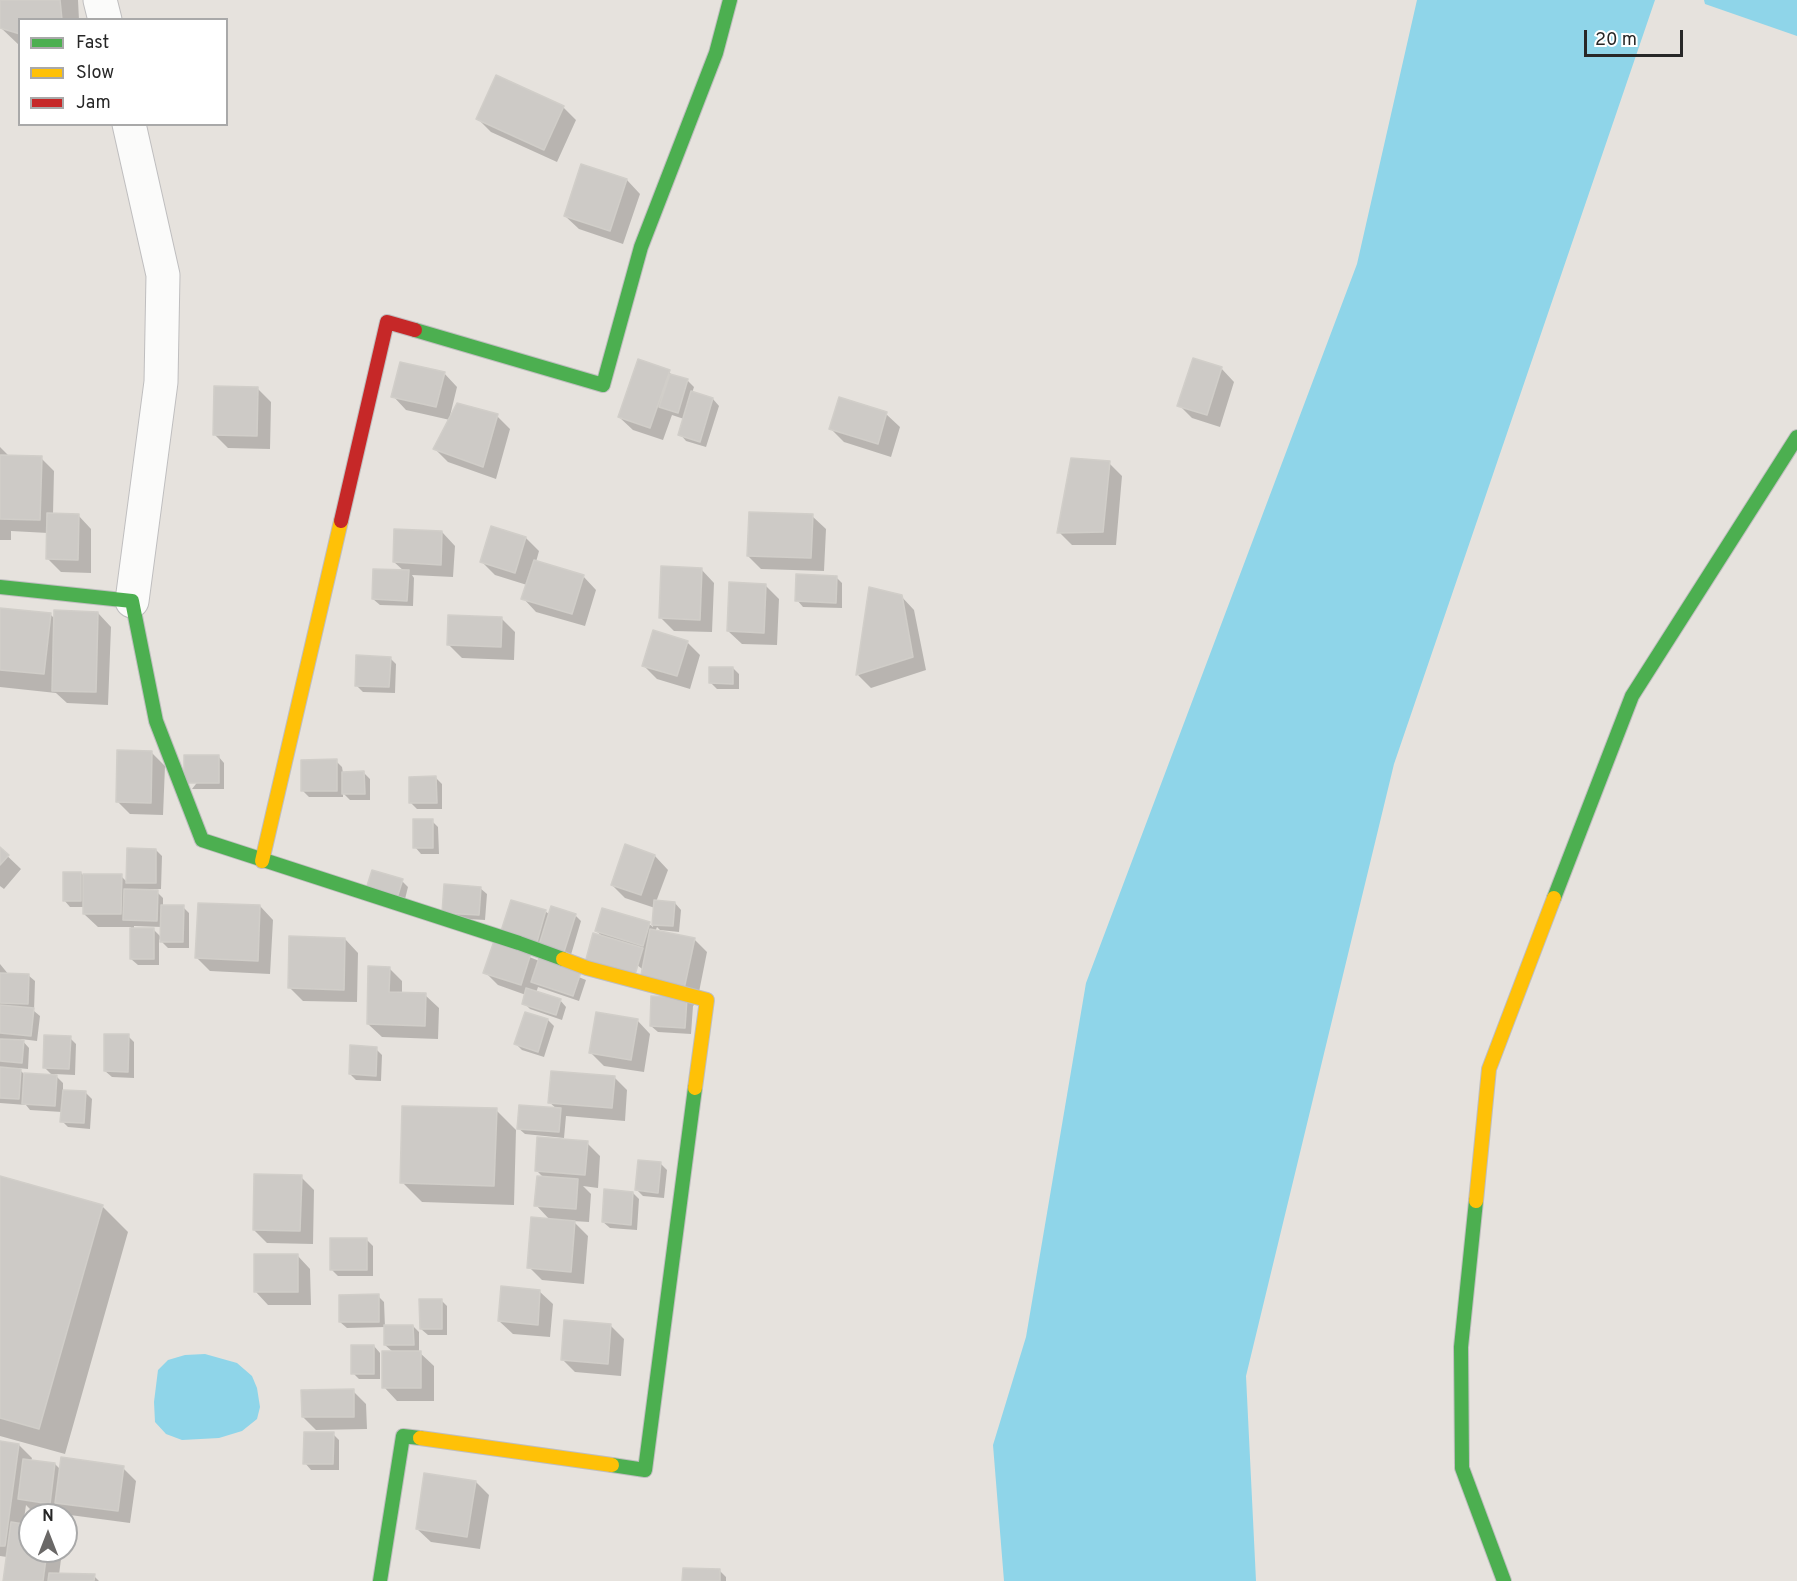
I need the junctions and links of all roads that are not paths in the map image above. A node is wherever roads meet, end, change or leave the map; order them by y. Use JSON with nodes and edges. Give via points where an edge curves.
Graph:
{"nodes":[{"id":1,"x":100,"y":0,"type":"edge"},
{"id":2,"x":730,"y":0,"type":"edge"},
{"id":3,"x":104,"y":18,"type":"edge"},
{"id":4,"x":129,"y":126,"type":"edge"},
{"id":5,"x":1797,"y":437,"type":"edge"},
{"id":6,"x":0,"y":587,"type":"edge"},
{"id":7,"x":132,"y":601,"type":"junction"},
{"id":8,"x":262,"y":861,"type":"junction"},
{"id":9,"x":380,"y":1581,"type":"edge"},
{"id":10,"x":1504,"y":1581,"type":"edge"}],
"edges":[{"from":1,"to":3,"type":"street"},
{"from":2,"to":8,"type":"street","via":[[716,53],[641,247],[603,385],[387,322]]},
{"from":4,"to":7,"type":"street","via":[[164,275],[161,382]]},
{"from":5,"to":10,"type":"street","via":[[1632,696],[1489,1069],[1461,1347],[1462,1468]]},
{"from":6,"to":7,"type":"street"},
{"from":7,"to":8,"type":"street","via":[[156,721],[202,840]]},
{"from":8,"to":9,"type":"street","via":[[586,968],[707,1000],[645,1470],[403,1436]]}]}
